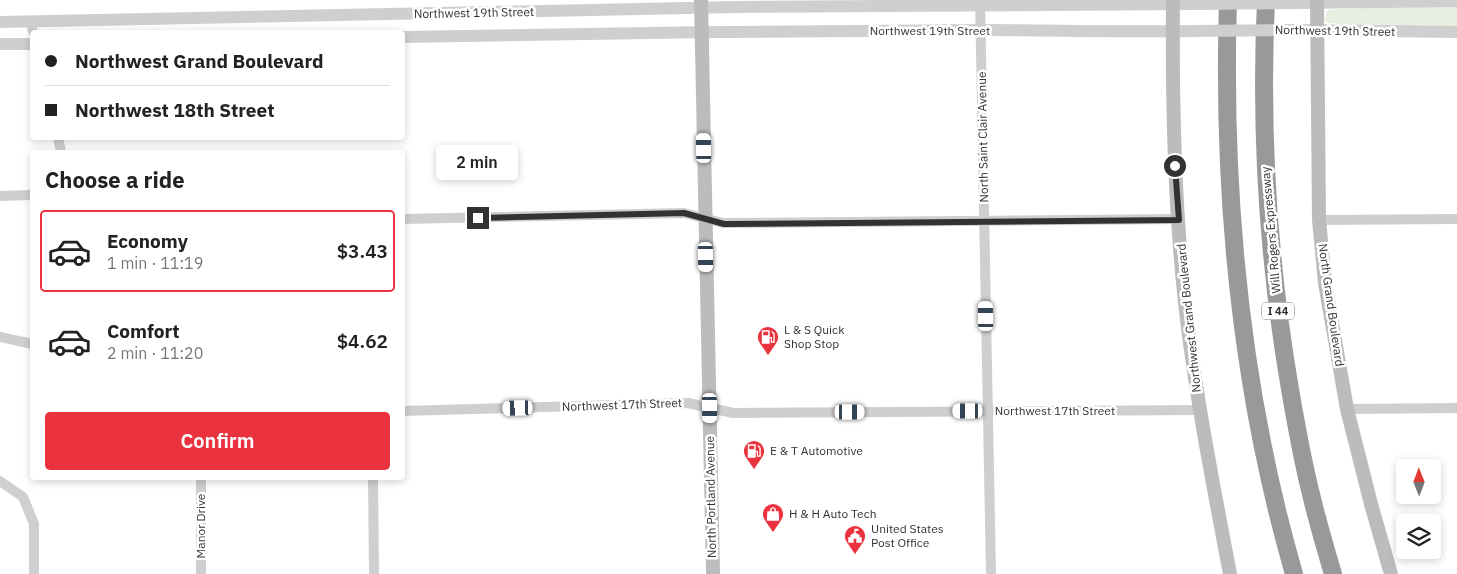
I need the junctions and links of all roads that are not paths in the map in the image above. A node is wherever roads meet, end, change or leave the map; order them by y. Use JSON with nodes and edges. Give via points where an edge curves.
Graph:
{"nodes":[{"id":1,"x":1228,"y":0,"type":"edge"},
{"id":2,"x":1266,"y":0,"type":"edge"},
{"id":3,"x":1317,"y":1,"type":"edge"},
{"id":4,"x":1457,"y":1,"type":"edge"},
{"id":5,"x":1172,"y":2,"type":"edge"},
{"id":6,"x":980,"y":3,"type":"edge"},
{"id":7,"x":702,"y":4,"type":"edge"},
{"id":8,"x":0,"y":22,"type":"edge"},
{"id":9,"x":32,"y":27,"type":"edge"},
{"id":10,"x":981,"y":30,"type":"junction"},
{"id":11,"x":1317,"y":30,"type":"junction"},
{"id":12,"x":1172,"y":31,"type":"junction"},
{"id":13,"x":702,"y":32,"type":"junction"},
{"id":14,"x":1457,"y":32,"type":"edge"},
{"id":15,"x":405,"y":37,"type":"edge"},
{"id":16,"x":0,"y":44,"type":"edge"},
{"id":17,"x":30,"y":44,"type":"edge"},
{"id":18,"x":30,"y":195,"type":"edge"},
{"id":19,"x":0,"y":196,"type":"edge"},
{"id":20,"x":405,"y":219,"type":"edge"},
{"id":21,"x":706,"y":219,"type":"junction"},
{"id":22,"x":1457,"y":219,"type":"edge"},
{"id":23,"x":1179,"y":220,"type":"junction"},
{"id":24,"x":1319,"y":220,"type":"junction"},
{"id":25,"x":984,"y":222,"type":"junction"},
{"id":26,"x":0,"y":337,"type":"edge"},
{"id":27,"x":30,"y":344,"type":"edge"},
{"id":28,"x":710,"y":408,"type":"junction"},
{"id":29,"x":1347,"y":408,"type":"junction"},
{"id":30,"x":1457,"y":408,"type":"edge"},
{"id":31,"x":1200,"y":410,"type":"junction"},
{"id":32,"x":405,"y":411,"type":"edge"},
{"id":33,"x":988,"y":411,"type":"junction"},
{"id":34,"x":201,"y":480,"type":"edge"},
{"id":35,"x":373,"y":480,"type":"edge"},
{"id":36,"x":0,"y":481,"type":"edge"},
{"id":37,"x":34,"y":574,"type":"edge"},
{"id":38,"x":201,"y":574,"type":"edge"},
{"id":39,"x":374,"y":574,"type":"edge"},
{"id":40,"x":713,"y":574,"type":"edge"},
{"id":41,"x":991,"y":574,"type":"edge"},
{"id":42,"x":1230,"y":574,"type":"edge"},
{"id":43,"x":1294,"y":574,"type":"edge"},
{"id":44,"x":1333,"y":574,"type":"edge"},
{"id":45,"x":1391,"y":574,"type":"edge"}],
"edges":[{"from":1,"to":43,"type":"highway","via":[[1229,173],[1240,304],[1261,442]]},
{"from":2,"to":44,"type":"highway","name":"Will Rogers Expressway","number":"I 44","via":[[1265,173],[1277,300],[1310,492]]},
{"from":3,"to":4,"type":"street","name":"Northwest 19th Street"},
{"from":3,"to":5,"type":"street","name":"Northwest 19th Street","bridge":true},
{"from":3,"to":11,"type":"main road","name":"North Grand Boulevard"},
{"from":5,"to":6,"type":"street","name":"Northwest 19th Street"},
{"from":5,"to":12,"type":"main road","name":"Northwest Grand Boulevard"},
{"from":6,"to":7,"type":"street","name":"Northwest 19th Street"},
{"from":6,"to":10,"type":"street","name":"North Saint Clair Avenue"},
{"from":7,"to":9,"type":"street","name":"Northwest 19th Street"},
{"from":7,"to":13,"type":"main road","name":"North Portland Avenue"},
{"from":8,"to":9,"type":"street","name":"Northwest 19th Street"},
{"from":10,"to":12,"type":"street","name":"Northwest 19th Street"},
{"from":10,"to":13,"type":"street","name":"Northwest 19th Street"},
{"from":10,"to":25,"type":"street","name":"North Saint Clair Avenue"},
{"from":11,"to":12,"type":"street","name":"Northwest 19th Street","bridge":true},
{"from":11,"to":14,"type":"street","name":"Northwest 19th Street"},
{"from":11,"to":24,"type":"main road","name":"North Grand Boulevard"},
{"from":12,"to":23,"type":"main road","name":"Northwest Grand Boulevard"},
{"from":13,"to":15,"type":"street","name":"Northwest 19th Street"},
{"from":13,"to":21,"type":"main road","name":"North Portland Avenue"},
{"from":16,"to":17,"type":"street"},
{"from":18,"to":19,"type":"street"},
{"from":20,"to":21,"type":"street","via":[[684,213]]},
{"from":21,"to":25,"type":"street","via":[[724,224]]},
{"from":21,"to":28,"type":"main road","name":"North Portland Avenue"},
{"from":22,"to":24,"type":"street"},
{"from":23,"to":25,"type":"street"},
{"from":23,"to":31,"type":"main road","name":"Northwest Grand Boulevard","via":[[1185,301]]},
{"from":24,"to":29,"type":"main road","name":"North Grand Boulevard","via":[[1325,283]]},
{"from":25,"to":33,"type":"street","name":"North Saint Clair Avenue"},
{"from":26,"to":27,"type":"street"},
{"from":28,"to":32,"type":"street","name":"Northwest 17th Street","via":[[688,403]]},
{"from":28,"to":33,"type":"street","name":"Northwest 17th Street","via":[[732,413]]},
{"from":28,"to":40,"type":"main road","name":"North Portland Avenue"},
{"from":29,"to":30,"type":"street"},
{"from":29,"to":45,"type":"main road","name":"North Grand Boulevard"},
{"from":31,"to":33,"type":"street","name":"Northwest 17th Street"},
{"from":31,"to":42,"type":"main road","name":"Northwest Grand Boulevard"},
{"from":33,"to":41,"type":"street","name":"North Saint Clair Avenue"},
{"from":34,"to":38,"type":"street","name":"Manor Drive"},
{"from":35,"to":39,"type":"street"},
{"from":36,"to":37,"type":"street","via":[[23,497],[34,524]]}]}
